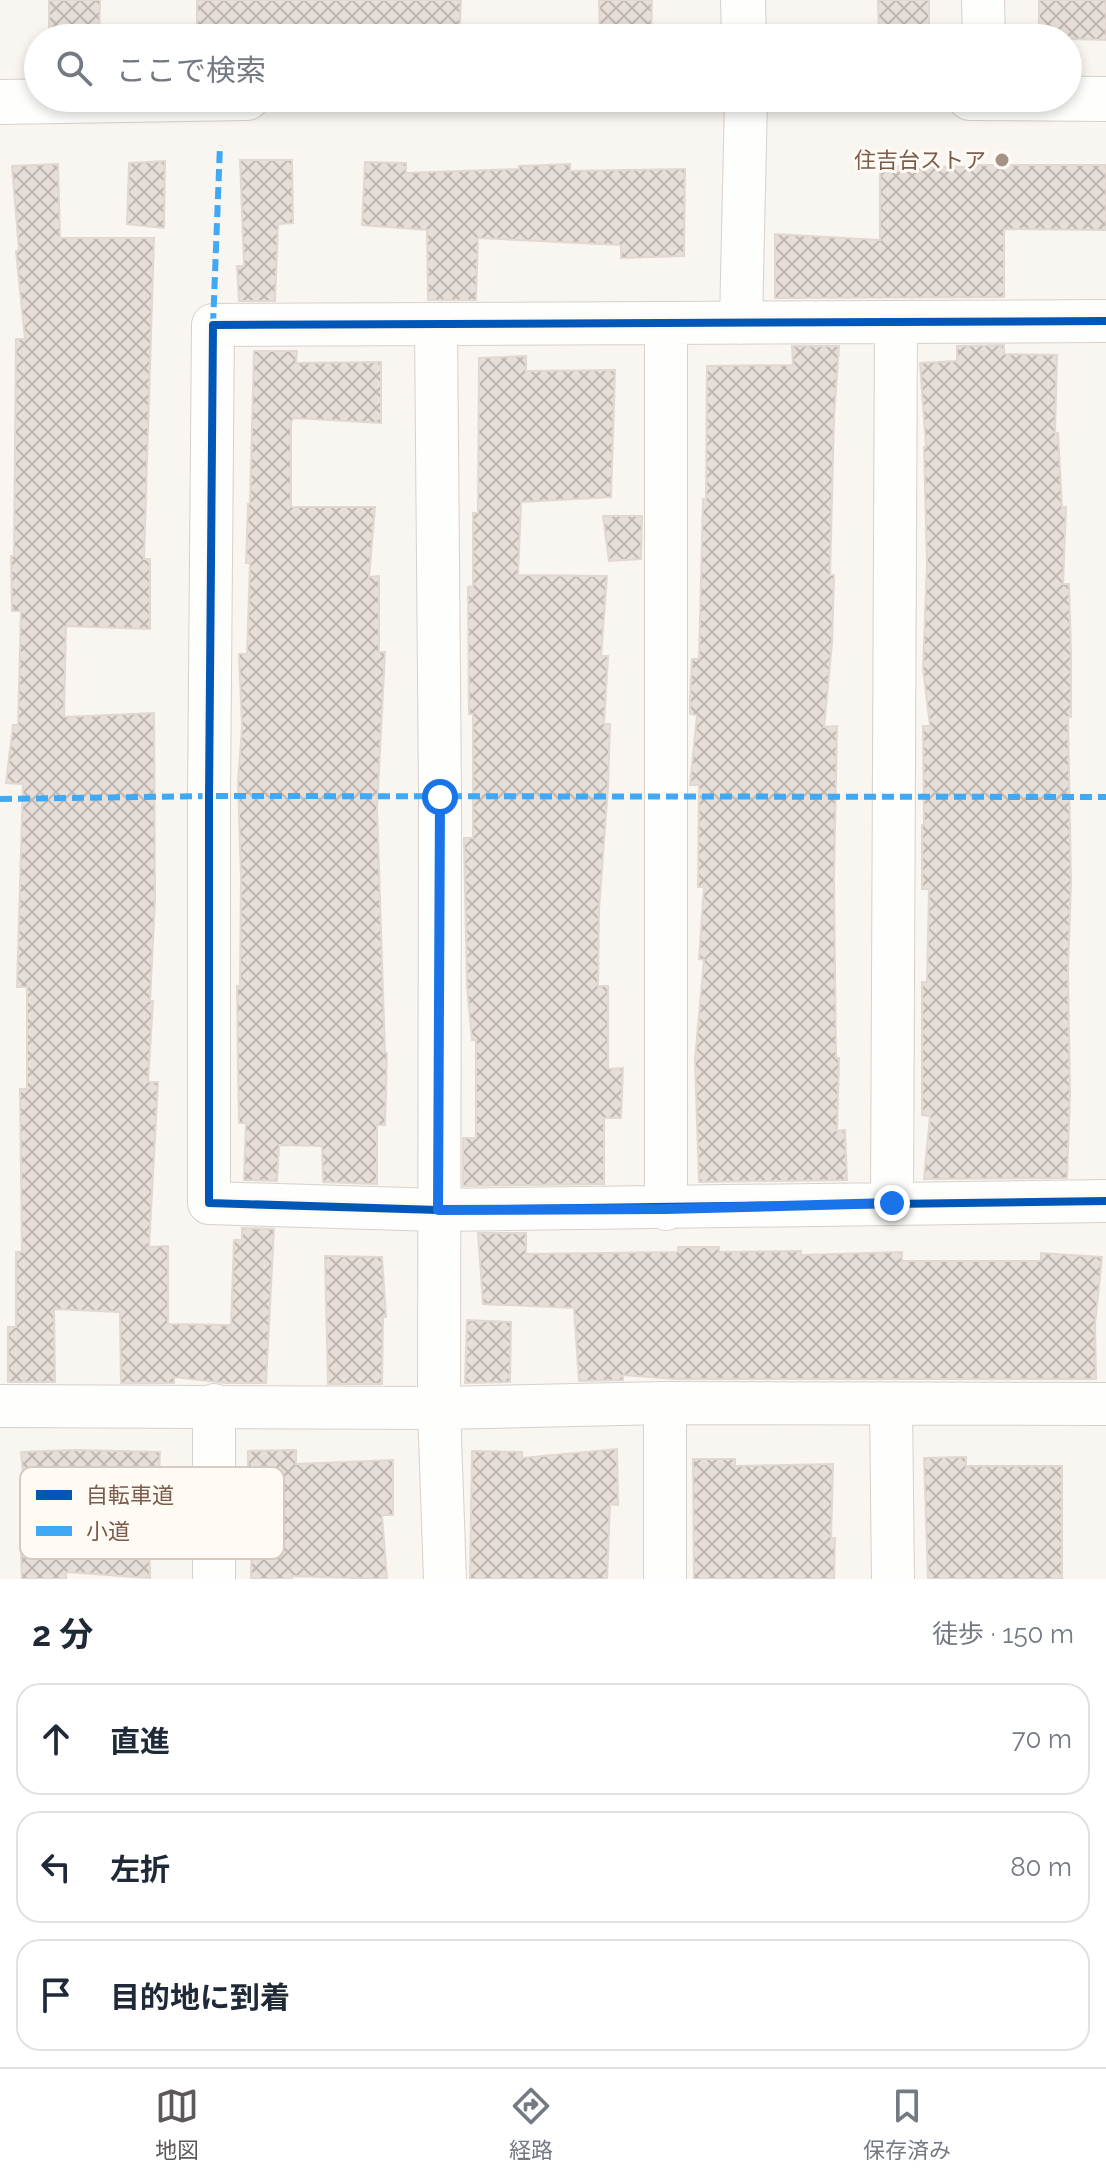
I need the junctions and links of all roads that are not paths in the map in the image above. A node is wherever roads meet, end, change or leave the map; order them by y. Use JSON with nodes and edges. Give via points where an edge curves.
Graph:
{"nodes":[{"id":1,"x":743,"y":0,"type":"edge"},
{"id":2,"x":983,"y":0,"type":"edge"},
{"id":3,"x":744,"y":24,"type":"edge"},
{"id":4,"x":984,"y":24,"type":"edge"},
{"id":5,"x":1082,"y":99,"type":"edge"},
{"id":6,"x":1106,"y":99,"type":"edge"},
{"id":7,"x":0,"y":102,"type":"edge"},
{"id":8,"x":24,"y":102,"type":"edge"},
{"id":9,"x":746,"y":112,"type":"edge"},
{"id":10,"x":1106,"y":321,"type":"edge"},
{"id":11,"x":896,"y":322,"type":"junction"},
{"id":12,"x":666,"y":323,"type":"junction"},
{"id":13,"x":741,"y":323,"type":"junction"},
{"id":14,"x":436,"y":324,"type":"junction"},
{"id":15,"x":1106,"y":1201,"type":"edge"},
{"id":16,"x":892,"y":1203,"type":"junction"},
{"id":17,"x":666,"y":1209,"type":"junction"},
{"id":18,"x":438,"y":1210,"type":"junction"},
{"id":19,"x":665,"y":1403,"type":"junction"},
{"id":20,"x":1106,"y":1404,"type":"edge"},
{"id":21,"x":214,"y":1405,"type":"junction"},
{"id":22,"x":891,"y":1405,"type":"junction"},
{"id":23,"x":0,"y":1406,"type":"edge"},
{"id":24,"x":439,"y":1408,"type":"junction"},
{"id":25,"x":214,"y":1467,"type":"edge"},
{"id":26,"x":445,"y":1579,"type":"edge"},
{"id":27,"x":665,"y":1579,"type":"edge"},
{"id":28,"x":893,"y":1579,"type":"edge"}],
"edges":[{"from":1,"to":3,"type":"street"},
{"from":2,"to":4,"type":"street"},
{"from":5,"to":6,"type":"street"},
{"from":7,"to":8,"type":"street"},
{"from":9,"to":13,"type":"street"},
{"from":10,"to":11,"type":"street"},
{"from":11,"to":13,"type":"street"},
{"from":11,"to":16,"type":"street"},
{"from":12,"to":13,"type":"street"},
{"from":12,"to":14,"type":"street"},
{"from":12,"to":17,"type":"street"},
{"from":14,"to":18,"type":"street"},
{"from":14,"to":18,"type":"street","via":[[213,325],[209,1203]]},
{"from":15,"to":16,"type":"street"},
{"from":16,"to":17,"type":"street"},
{"from":17,"to":18,"type":"street"},
{"from":18,"to":24,"type":"street"},
{"from":19,"to":22,"type":"street"},
{"from":19,"to":24,"type":"street"},
{"from":19,"to":27,"type":"street"},
{"from":20,"to":22,"type":"street"},
{"from":21,"to":23,"type":"street"},
{"from":21,"to":24,"type":"street"},
{"from":21,"to":25,"type":"street"},
{"from":22,"to":28,"type":"street"},
{"from":24,"to":26,"type":"street"}]}
